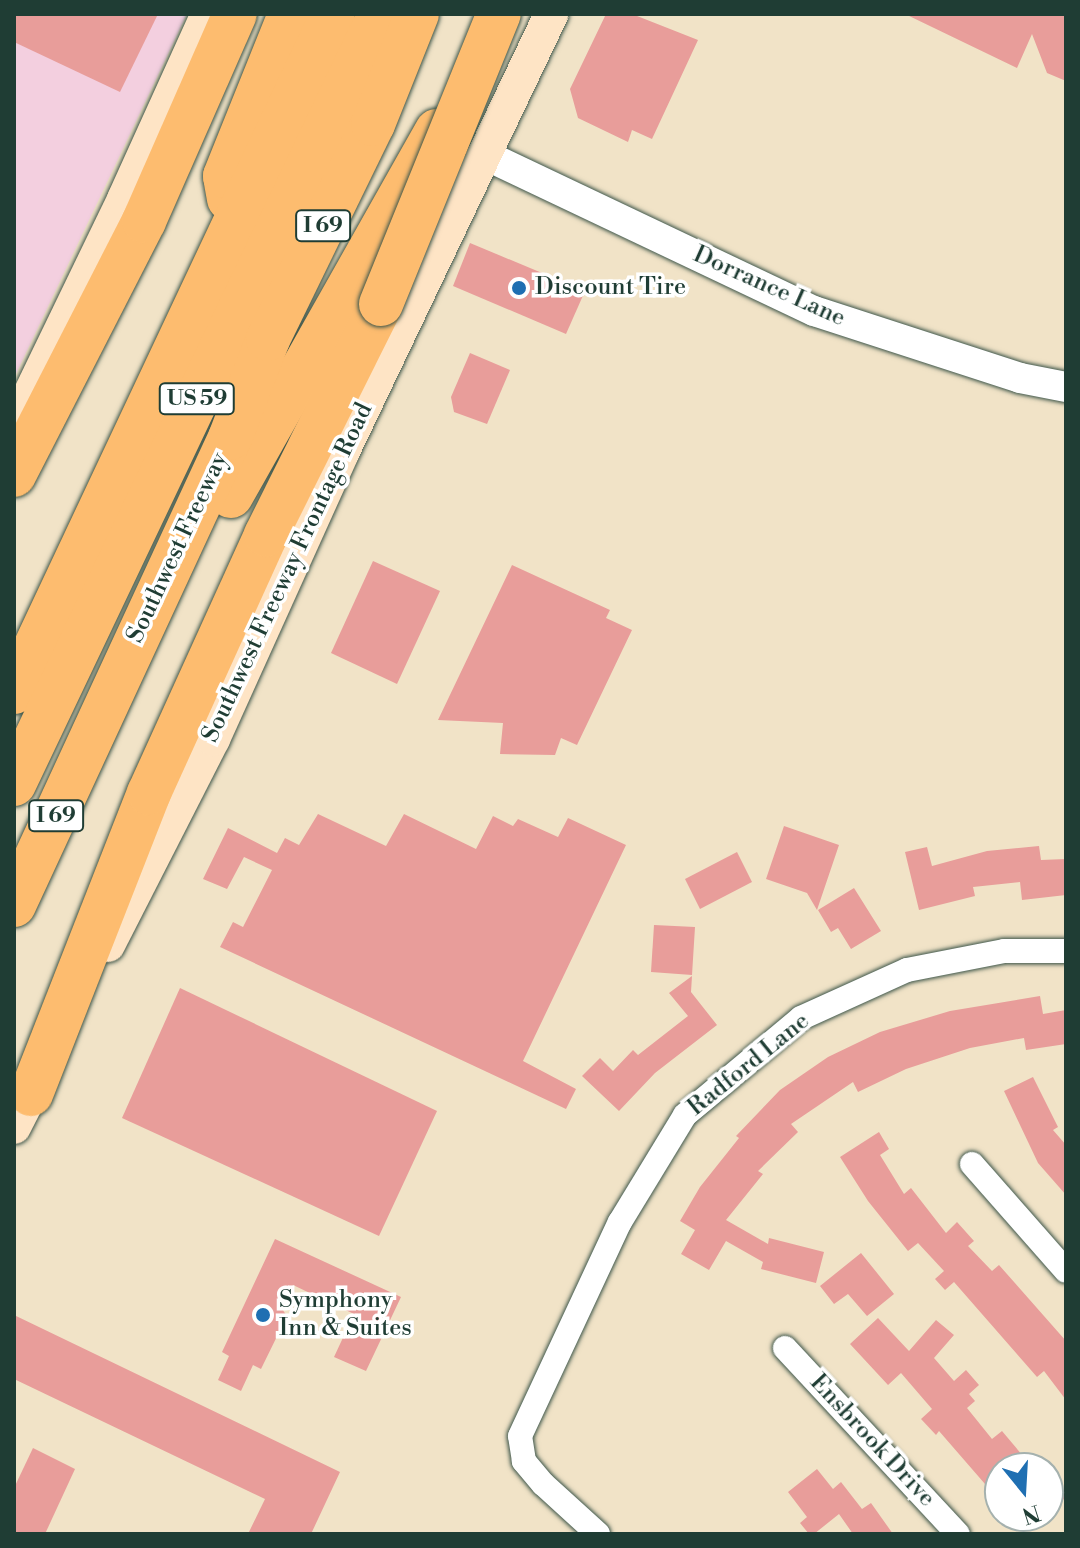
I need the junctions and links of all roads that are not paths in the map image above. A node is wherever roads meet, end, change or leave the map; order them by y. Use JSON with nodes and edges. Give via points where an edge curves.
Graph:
{"nodes":[{"id":1,"x":208,"y":14,"type":"edge"},
{"id":2,"x":235,"y":14,"type":"edge"},
{"id":3,"x":290,"y":14,"type":"edge"},
{"id":4,"x":333,"y":14,"type":"edge"},
{"id":5,"x":380,"y":14,"type":"edge"},
{"id":6,"x":417,"y":14,"type":"edge"},
{"id":7,"x":499,"y":14,"type":"edge"},
{"id":8,"x":506,"y":14,"type":"edge"},
{"id":9,"x":551,"y":14,"type":"edge"},
{"id":10,"x":485,"y":155,"type":"junction"},
{"id":11,"x":233,"y":228,"type":"junction"},
{"id":12,"x":24,"y":381,"type":"edge"},
{"id":13,"x":1066,"y":387,"type":"edge"},
{"id":14,"x":14,"y":427,"type":"edge"},
{"id":15,"x":14,"y":475,"type":"edge"},
{"id":16,"x":174,"y":555,"type":"junction"},
{"id":17,"x":14,"y":692,"type":"edge"},
{"id":18,"x":14,"y":784,"type":"edge"},
{"id":19,"x":14,"y":905,"type":"edge"},
{"id":20,"x":1066,"y":951,"type":"edge"},
{"id":21,"x":22,"y":1110,"type":"edge"},
{"id":22,"x":972,"y":1164,"type":"dead end"},
{"id":23,"x":1066,"y":1271,"type":"edge"},
{"id":24,"x":785,"y":1348,"type":"dead end"},
{"id":25,"x":598,"y":1534,"type":"edge"},
{"id":26,"x":958,"y":1534,"type":"edge"}],
"edges":[{"from":1,"to":12,"type":"main road"},
{"from":2,"to":15,"type":"highway","via":[[144,221]]},
{"from":3,"to":11,"type":"highway","via":[[225,176]]},
{"from":4,"to":11,"type":"highway"},
{"from":5,"to":18,"type":"highway","number":"US 59"},
{"from":6,"to":16,"type":"highway","name":"Southwest Freeway","number":"I 69","via":[[373,124],[268,339],[230,438]]},
{"from":7,"to":21,"type":"highway","bridge":true,"via":[[381,304],[266,535],[149,793]]},
{"from":8,"to":16,"type":"highway","via":[[228,501]]},
{"from":9,"to":10,"type":"main road","name":"Southwest Freeway Frontage Road"},
{"from":10,"to":13,"type":"street","name":"Dorrance Lane","via":[[814,311],[1020,378]]},
{"from":10,"to":21,"type":"main road","name":"Southwest Freeway Frontage Road","via":[[213,739]]},
{"from":11,"to":17,"type":"highway"},
{"from":12,"to":14,"type":"main road"},
{"from":16,"to":19,"type":"highway","name":"Southwest Freeway","number":"I 69"},
{"from":20,"to":25,"type":"street","name":"Radford Lane","via":[[1004,951],[907,970],[801,1018],[685,1115],[620,1222],[520,1436],[524,1461]]},
{"from":22,"to":23,"type":"street"},
{"from":24,"to":26,"type":"street","name":"Ensbrook Drive"}]}
